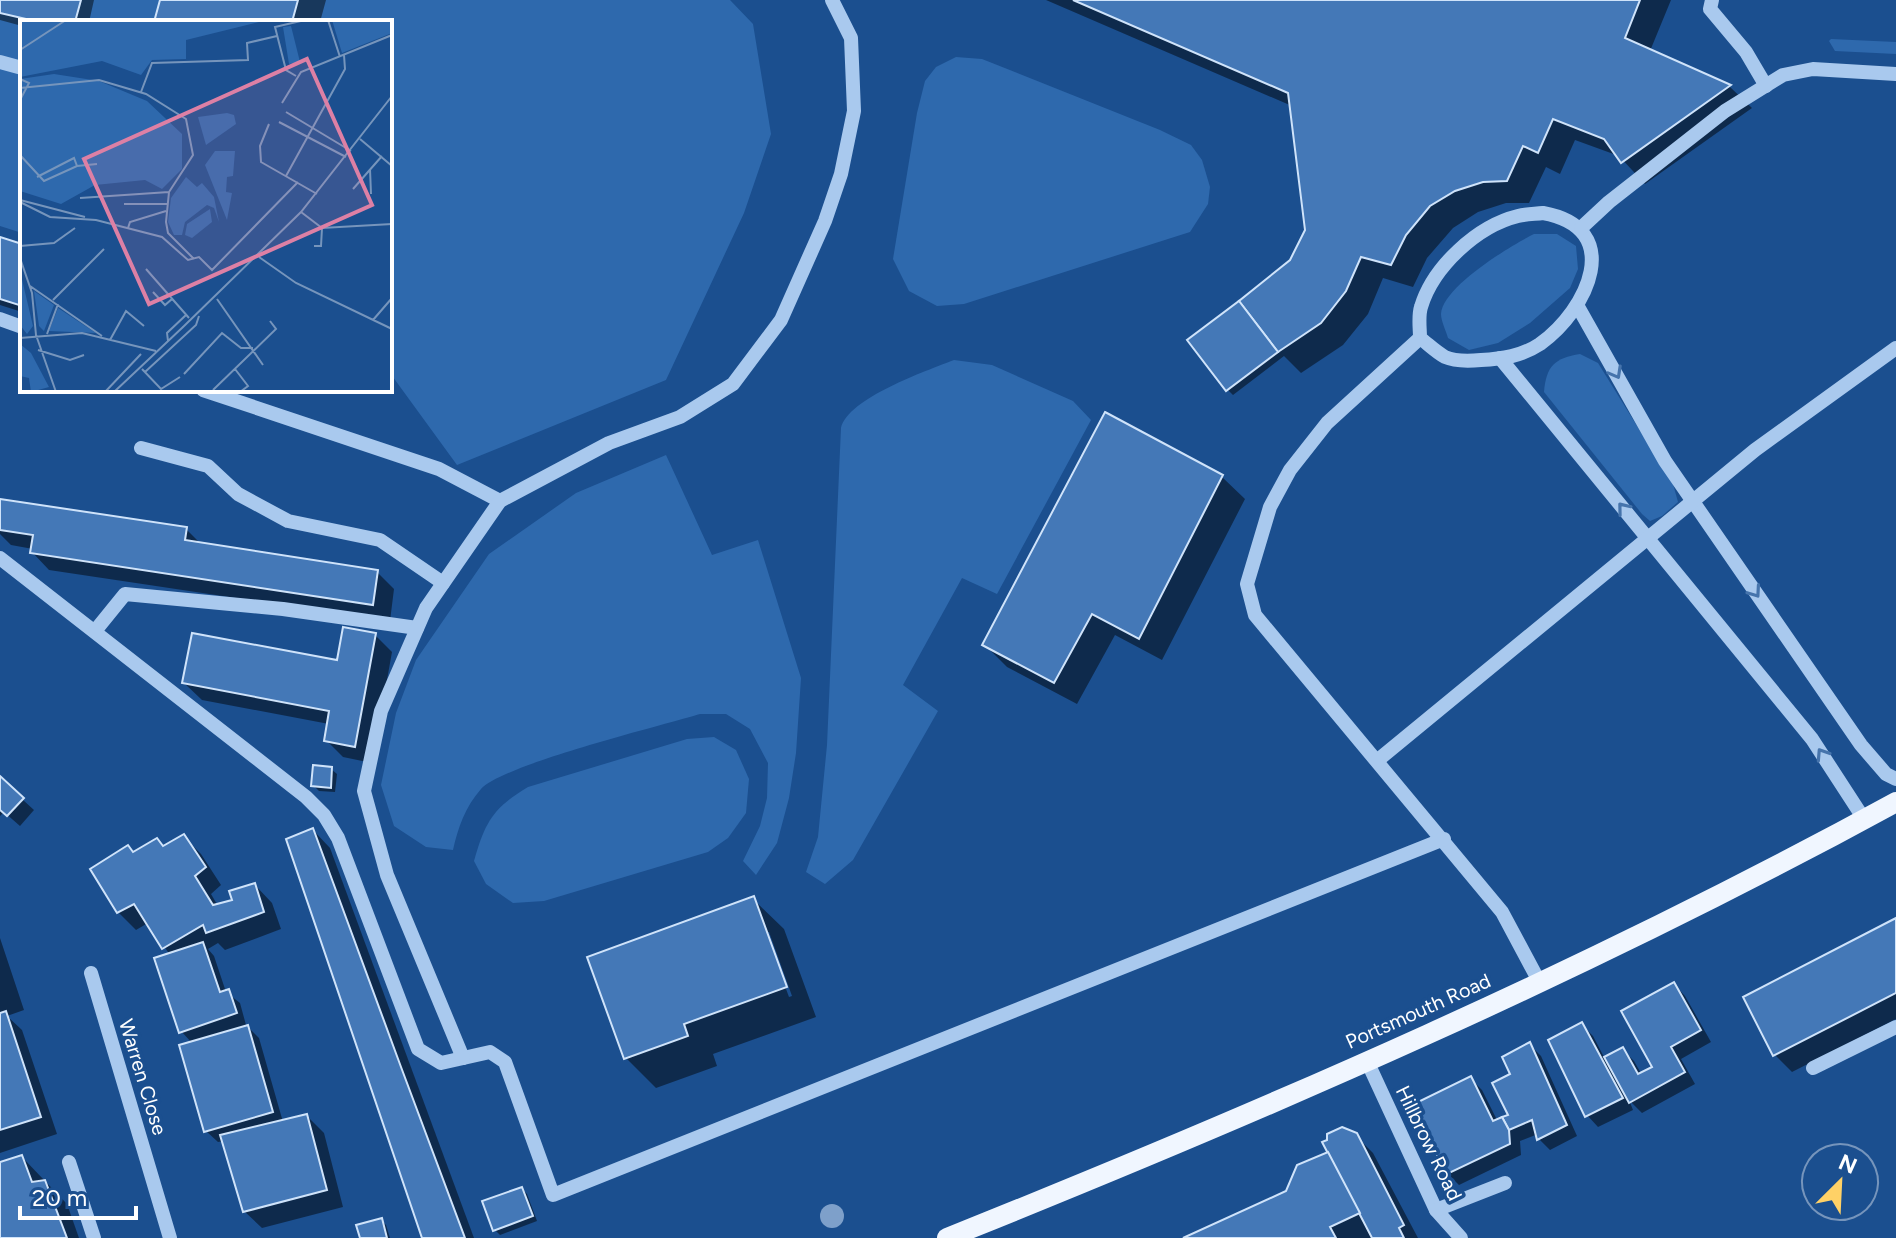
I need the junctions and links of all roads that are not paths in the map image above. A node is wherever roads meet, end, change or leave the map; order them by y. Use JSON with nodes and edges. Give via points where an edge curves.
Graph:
{"nodes":[{"id":1,"x":832,"y":0,"type":"edge"},
{"id":2,"x":1712,"y":0,"type":"edge"},
{"id":3,"x":0,"y":62,"type":"edge"},
{"id":4,"x":20,"y":67,"type":"edge"},
{"id":5,"x":1896,"y":74,"type":"edge"},
{"id":6,"x":1766,"y":86,"type":"junction"},
{"id":7,"x":1581,"y":228,"type":"junction"},
{"id":8,"x":1577,"y":305,"type":"junction"},
{"id":9,"x":0,"y":319,"type":"edge"},
{"id":10,"x":20,"y":326,"type":"edge"},
{"id":11,"x":1420,"y":338,"type":"junction"},
{"id":12,"x":1896,"y":348,"type":"edge"},
{"id":13,"x":1500,"y":358,"type":"junction"},
{"id":14,"x":209,"y":392,"type":"edge"},
{"id":15,"x":141,"y":448,"type":"dead end"},
{"id":16,"x":500,"y":501,"type":"junction"},
{"id":17,"x":1692,"y":501,"type":"junction"},
{"id":18,"x":1648,"y":538,"type":"junction"},
{"id":19,"x":0,"y":558,"type":"edge"},
{"id":20,"x":443,"y":583,"type":"junction"},
{"id":21,"x":417,"y":628,"type":"junction"},
{"id":22,"x":95,"y":631,"type":"junction"},
{"id":23,"x":1378,"y":760,"type":"junction"},
{"id":24,"x":1896,"y":779,"type":"edge"},
{"id":25,"x":1896,"y":802,"type":"edge"},
{"id":26,"x":1864,"y":819,"type":"junction"},
{"id":27,"x":1444,"y":839,"type":"junction"},
{"id":28,"x":91,"y":973,"type":"dead end"},
{"id":29,"x":1540,"y":983,"type":"junction"},
{"id":30,"x":1896,"y":1027,"type":"edge"},
{"id":31,"x":463,"y":1058,"type":"junction"},
{"id":32,"x":1367,"y":1061,"type":"junction"},
{"id":33,"x":1813,"y":1068,"type":"dead end"},
{"id":34,"x":69,"y":1162,"type":"dead end"},
{"id":35,"x":1505,"y":1183,"type":"dead end"},
{"id":36,"x":1436,"y":1210,"type":"junction"},
{"id":37,"x":94,"y":1238,"type":"edge"},
{"id":38,"x":170,"y":1238,"type":"edge"},
{"id":39,"x":947,"y":1238,"type":"edge"},
{"id":40,"x":1461,"y":1238,"type":"edge"}],
"edges":[{"from":1,"to":16,"type":"street","via":[[851,38],[854,111],[825,221],[781,320],[733,384],[680,417],[609,443]]},
{"from":2,"to":6,"type":"street","via":[[1710,9]]},
{"from":3,"to":4,"type":"street"},
{"from":5,"to":6,"type":"street","via":[[1813,69],[1783,75]]},
{"from":6,"to":7,"type":"street","via":[[1725,111]]},
{"from":7,"to":8,"type":"street","via":[[1591,245],[1591,260],[1589,283]]},
{"from":7,"to":11,"type":"street","via":[[1562,216],[1543,213],[1516,216],[1487,229],[1431,282],[1419,310]]},
{"from":8,"to":13,"type":"street","via":[[1539,344]]},
{"from":8,"to":17,"type":"street","one_way":true},
{"from":9,"to":10,"type":"street"},
{"from":11,"to":13,"type":"street","via":[[1446,357]]},
{"from":11,"to":23,"type":"street","via":[[1327,423],[1290,470],[1270,507],[1247,584],[1255,615]]},
{"from":12,"to":17,"type":"street"},
{"from":18,"to":13,"type":"street","one_way":true},
{"from":14,"to":16,"type":"street","via":[[439,469]]},
{"from":15,"to":20,"type":"street","via":[[208,466],[238,494],[288,521],[380,540]]},
{"from":16,"to":20,"type":"street"},
{"from":17,"to":18,"type":"street"},
{"from":17,"to":24,"type":"street","one_way":true,"via":[[1861,745]]},
{"from":18,"to":23,"type":"street"},
{"from":26,"to":18,"type":"street","one_way":true,"via":[[1812,739]]},
{"from":19,"to":22,"type":"street"},
{"from":20,"to":21,"type":"street"},
{"from":21,"to":22,"type":"street","via":[[125,594]]},
{"from":21,"to":31,"type":"street","via":[[381,711],[364,791],[387,875]]},
{"from":22,"to":31,"type":"street","via":[[324,815],[338,838],[418,1049],[441,1063]]},
{"from":23,"to":27,"type":"street"},
{"from":25,"to":26,"type":"main road","name":"Portsmouth Road"},
{"from":26,"to":29,"type":"main road","name":"Portsmouth Road"},
{"from":27,"to":29,"type":"street","via":[[1502,912]]},
{"from":27,"to":31,"type":"street","via":[[553,1195],[505,1062],[490,1052]]},
{"from":28,"to":38,"type":"street","name":"Warren Close"},
{"from":29,"to":32,"type":"main road","name":"Portsmouth Road"},
{"from":30,"to":33,"type":"street"},
{"from":32,"to":36,"type":"street","name":"Hillbrow Road"},
{"from":32,"to":39,"type":"main road","name":"Portsmouth Road"},
{"from":34,"to":37,"type":"street"},
{"from":35,"to":36,"type":"street"},
{"from":36,"to":40,"type":"street","name":"Hillbrow Road"}]}
